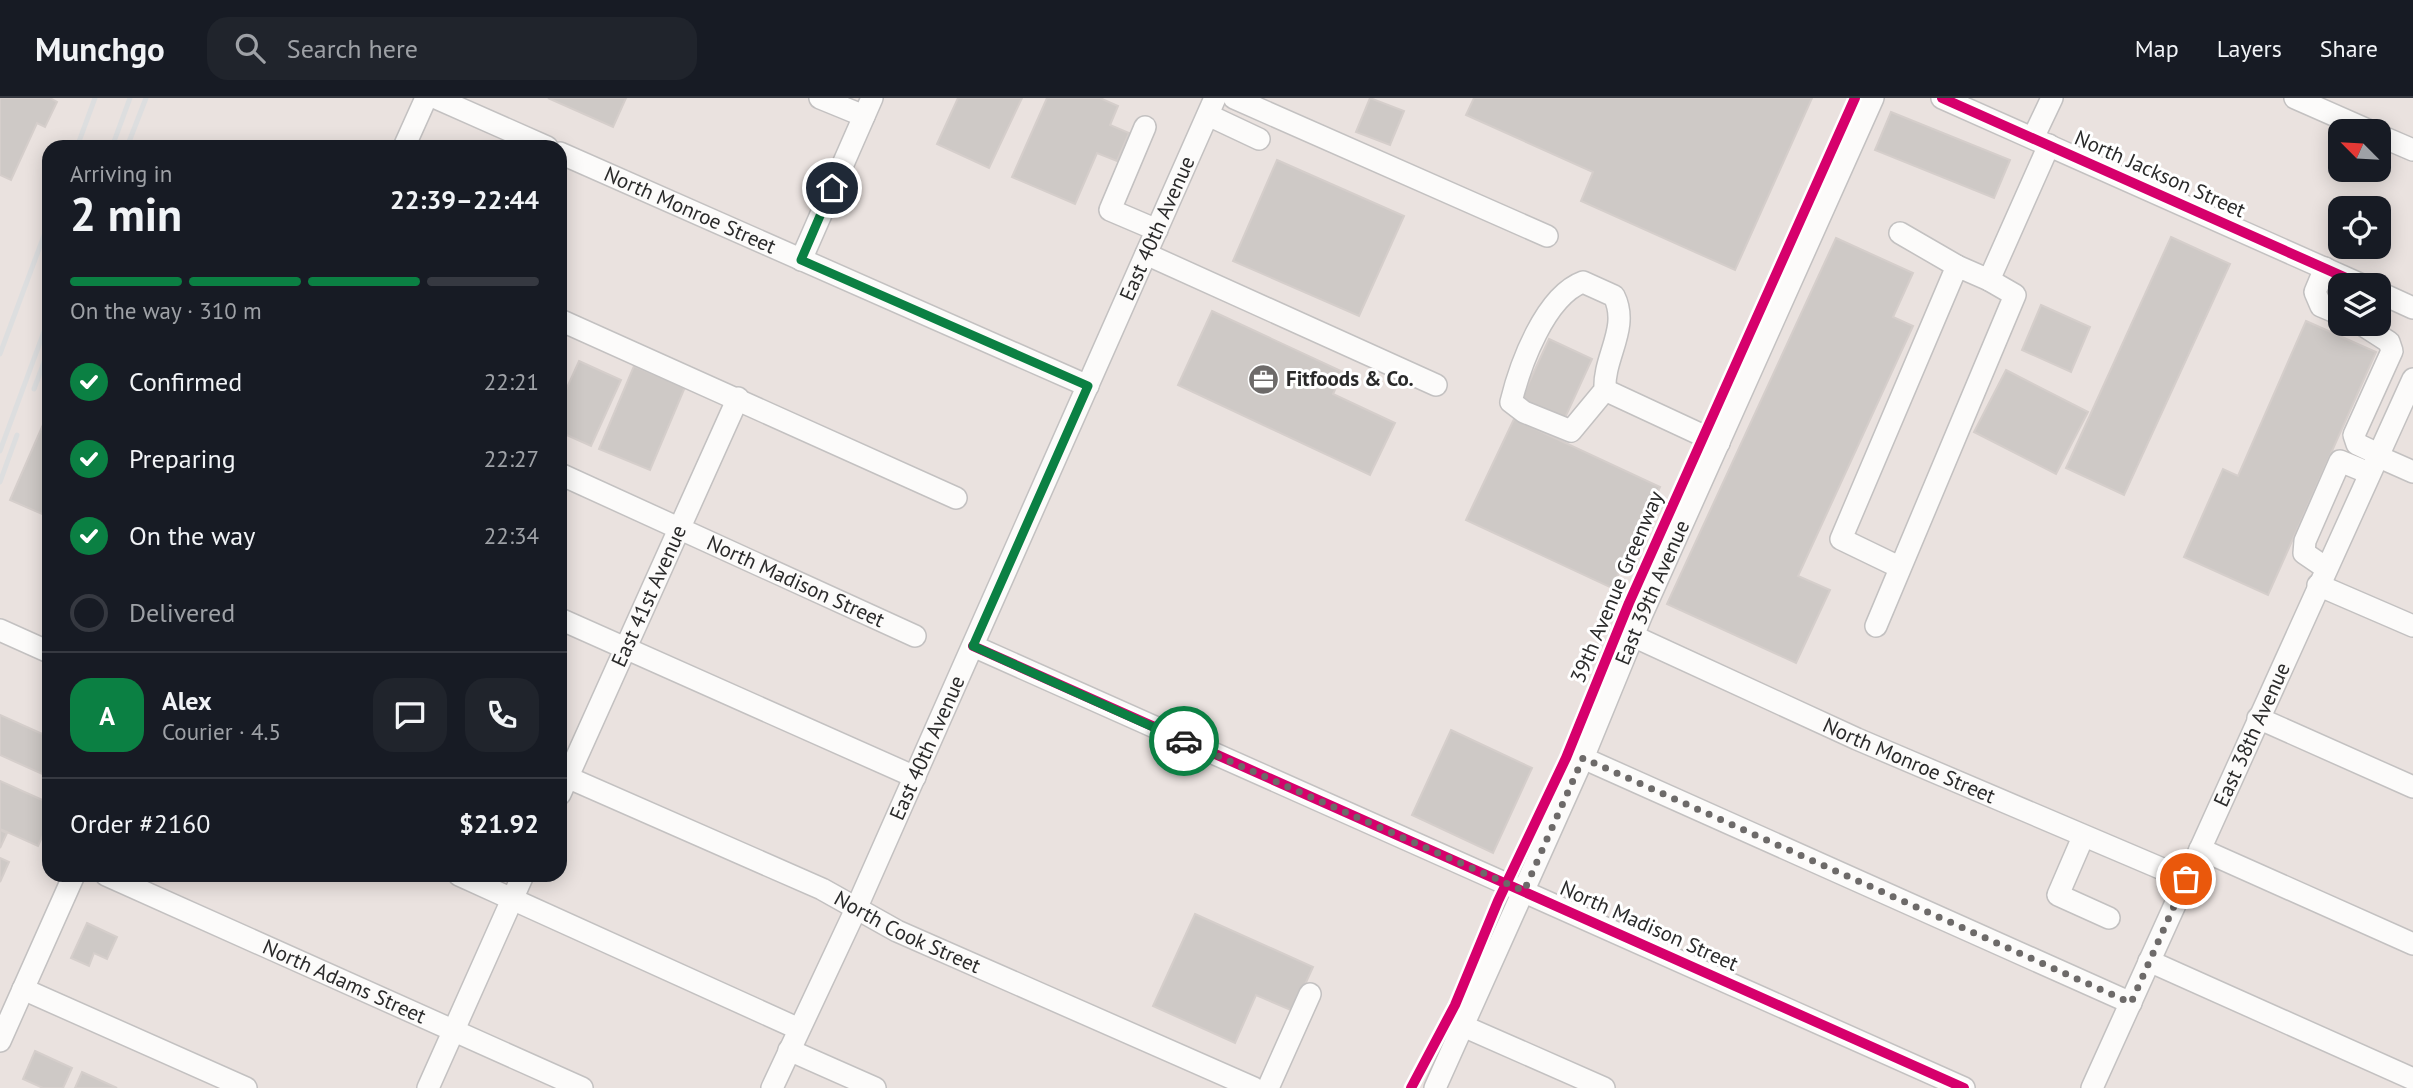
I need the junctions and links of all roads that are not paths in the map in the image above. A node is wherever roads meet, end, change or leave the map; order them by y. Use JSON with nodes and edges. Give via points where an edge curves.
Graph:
{"nodes":[{"id":1,"x":426,"y":98,"type":"edge"},
{"id":2,"x":436,"y":98,"type":"edge"},
{"id":3,"x":820,"y":98,"type":"edge"},
{"id":4,"x":1234,"y":98,"type":"edge"},
{"id":5,"x":1873,"y":98,"type":"edge"},
{"id":6,"x":1942,"y":98,"type":"edge"},
{"id":7,"x":2052,"y":98,"type":"edge"},
{"id":8,"x":2295,"y":98,"type":"edge"},
{"id":9,"x":868,"y":107,"type":"edge"},
{"id":10,"x":1212,"y":107,"type":"edge"},
{"id":11,"x":2343,"y":119,"type":"edge"},
{"id":12,"x":1145,"y":127,"type":"dead end"},
{"id":13,"x":1259,"y":139,"type":"dead end"},
{"id":14,"x":407,"y":140,"type":"edge"},
{"id":15,"x":531,"y":140,"type":"edge"},
{"id":16,"x":2391,"y":141,"type":"edge"},
{"id":17,"x":2041,"y":142,"type":"junction"},
{"id":18,"x":2413,"y":150,"type":"edge"},
{"id":19,"x":567,"y":156,"type":"edge"},
{"id":20,"x":1157,"y":230,"type":"junction"},
{"id":21,"x":1900,"y":233,"type":"dead end"},
{"id":22,"x":1547,"y":236,"type":"dead end"},
{"id":23,"x":1146,"y":254,"type":"junction"},
{"id":24,"x":801,"y":260,"type":"junction"},
{"id":25,"x":1958,"y":266,"type":"junction"},
{"id":26,"x":2325,"y":268,"type":"junction"},
{"id":27,"x":2336,"y":273,"type":"edge"},
{"id":28,"x":1989,"y":280,"type":"junction"},
{"id":29,"x":2391,"y":298,"type":"edge"},
{"id":30,"x":2413,"y":308,"type":"edge"},
{"id":31,"x":2328,"y":309,"type":"edge"},
{"id":32,"x":567,"y":323,"type":"edge"},
{"id":33,"x":2380,"y":336,"type":"edge"},
{"id":34,"x":2413,"y":379,"type":"edge"},
{"id":35,"x":1436,"y":385,"type":"dead end"},
{"id":36,"x":1088,"y":386,"type":"junction"},
{"id":37,"x":1605,"y":390,"type":"junction"},
{"id":38,"x":738,"y":398,"type":"junction"},
{"id":39,"x":2369,"y":401,"type":"junction"},
{"id":40,"x":2397,"y":413,"type":"junction"},
{"id":41,"x":1719,"y":443,"type":"junction"},
{"id":42,"x":2346,"y":449,"type":"dead end"},
{"id":43,"x":2375,"y":461,"type":"junction"},
{"id":44,"x":2413,"y":472,"type":"edge"},
{"id":45,"x":567,"y":477,"type":"edge"},
{"id":46,"x":957,"y":498,"type":"dead end"},
{"id":47,"x":679,"y":529,"type":"junction"},
{"id":48,"x":1899,"y":567,"type":"junction"},
{"id":49,"x":2322,"y":576,"type":"junction"},
{"id":50,"x":567,"y":622,"type":"edge"},
{"id":51,"x":1875,"y":626,"type":"dead end"},
{"id":52,"x":2413,"y":626,"type":"edge"},
{"id":53,"x":0,"y":630,"type":"edge"},
{"id":54,"x":915,"y":636,"type":"dead end"},
{"id":55,"x":1633,"y":636,"type":"junction"},
{"id":56,"x":973,"y":646,"type":"junction"},
{"id":57,"x":626,"y":648,"type":"junction"},
{"id":58,"x":42,"y":649,"type":"edge"},
{"id":59,"x":2259,"y":718,"type":"junction"},
{"id":60,"x":1583,"y":758,"type":"junction"},
{"id":61,"x":567,"y":773,"type":"edge"},
{"id":62,"x":915,"y":777,"type":"junction"},
{"id":63,"x":567,"y":783,"type":"edge"},
{"id":64,"x":2413,"y":787,"type":"edge"},
{"id":65,"x":2083,"y":837,"type":"junction"},
{"id":66,"x":2200,"y":849,"type":"junction"},
{"id":67,"x":2186,"y":879,"type":"junction"},
{"id":68,"x":71,"y":882,"type":"edge"},
{"id":69,"x":122,"y":882,"type":"edge"},
{"id":70,"x":475,"y":882,"type":"edge"},
{"id":71,"x":520,"y":882,"type":"edge"},
{"id":72,"x":1524,"y":891,"type":"junction"},
{"id":73,"x":513,"y":898,"type":"junction"},
{"id":74,"x":856,"y":909,"type":"junction"},
{"id":75,"x":2109,"y":918,"type":"dead end"},
{"id":76,"x":2413,"y":944,"type":"edge"},
{"id":77,"x":2149,"y":961,"type":"junction"},
{"id":78,"x":23,"y":989,"type":"junction"},
{"id":79,"x":1310,"y":994,"type":"dead end"},
{"id":80,"x":2131,"y":1003,"type":"junction"},
{"id":81,"x":1463,"y":1026,"type":"junction"},
{"id":82,"x":799,"y":1029,"type":"junction"},
{"id":83,"x":453,"y":1031,"type":"junction"},
{"id":84,"x":0,"y":1041,"type":"edge"},
{"id":85,"x":789,"y":1050,"type":"junction"},
{"id":86,"x":2413,"y":1079,"type":"edge"},
{"id":87,"x":246,"y":1088,"type":"edge"},
{"id":88,"x":428,"y":1088,"type":"edge"},
{"id":89,"x":582,"y":1088,"type":"edge"},
{"id":90,"x":772,"y":1088,"type":"edge"},
{"id":91,"x":875,"y":1088,"type":"edge"},
{"id":92,"x":1254,"y":1088,"type":"edge"},
{"id":93,"x":1268,"y":1088,"type":"edge"},
{"id":94,"x":1435,"y":1088,"type":"edge"},
{"id":95,"x":1604,"y":1088,"type":"edge"},
{"id":96,"x":1964,"y":1088,"type":"edge"},
{"id":97,"x":2092,"y":1088,"type":"edge"}],
"edges":[{"from":1,"to":14,"type":"street"},
{"from":2,"to":15,"type":"street"},
{"from":3,"to":9,"type":"street"},
{"from":4,"to":22,"type":"street"},
{"from":5,"to":41,"type":"street","name":"East 39th Avenue"},
{"from":6,"to":17,"type":"street","name":"North Jackson Street"},
{"from":7,"to":17,"type":"street"},
{"from":8,"to":11,"type":"street"},
{"from":9,"to":24,"type":"street"},
{"from":10,"to":13,"type":"street"},
{"from":10,"to":20,"type":"street","name":"East 40th Avenue"},
{"from":12,"to":20,"type":"street","via":[[1110,210]]},
{"from":16,"to":18,"type":"street"},
{"from":17,"to":26,"type":"street","name":"North Jackson Street"},
{"from":17,"to":28,"type":"street"},
{"from":19,"to":24,"type":"street","name":"North Monroe Street"},
{"from":20,"to":23,"type":"street","name":"East 40th Avenue"},
{"from":21,"to":25,"type":"street"},
{"from":23,"to":35,"type":"street"},
{"from":23,"to":36,"type":"street","name":"East 40th Avenue"},
{"from":24,"to":36,"type":"street","name":"North Monroe Street"},
{"from":25,"to":28,"type":"street"},
{"from":25,"to":48,"type":"street","via":[[1841,539]]},
{"from":26,"to":27,"type":"street","name":"North Jackson Street"},
{"from":26,"to":31,"type":"street","via":[[2315,292],[2321,306]]},
{"from":28,"to":48,"type":"street","via":[[2015,295]]},
{"from":29,"to":30,"type":"street"},
{"from":32,"to":38,"type":"street"},
{"from":33,"to":39,"type":"street","via":[[2392,351]]},
{"from":34,"to":40,"type":"street","name":"East 38th Avenue"},
{"from":36,"to":56,"type":"street","name":"East 40th Avenue"},
{"from":37,"to":37,"type":"street","via":[[1604,371],[1622,319],[1614,296],[1583,282],[1562,294],[1530,346],[1511,402],[1570,431]]},
{"from":37,"to":41,"type":"street"},
{"from":38,"to":46,"type":"street"},
{"from":38,"to":47,"type":"street","name":"East 41st Avenue"},
{"from":39,"to":40,"type":"street"},
{"from":39,"to":43,"type":"street","via":[[2354,435]]},
{"from":40,"to":43,"type":"street","name":"East 38th Avenue"},
{"from":41,"to":55,"type":"street","name":"East 39th Avenue"},
{"from":42,"to":43,"type":"street"},
{"from":43,"to":44,"type":"street"},
{"from":43,"to":49,"type":"street","name":"East 38th Avenue"},
{"from":43,"to":49,"type":"street","via":[[2340,461],[2305,541],[2304,553]]},
{"from":45,"to":47,"type":"street","name":"North Madison Street"},
{"from":47,"to":54,"type":"street","name":"North Madison Street"},
{"from":47,"to":57,"type":"street","name":"East 41st Avenue"},
{"from":48,"to":51,"type":"street"},
{"from":49,"to":52,"type":"street"},
{"from":49,"to":59,"type":"street","name":"East 38th Avenue"},
{"from":50,"to":57,"type":"street"},
{"from":53,"to":58,"type":"street"},
{"from":55,"to":60,"type":"street","name":"East 39th Avenue"},
{"from":55,"to":65,"type":"street","name":"North Monroe Street"},
{"from":56,"to":62,"type":"street","name":"East 40th Avenue"},
{"from":56,"to":72,"type":"street","name":"North Madison Street"},
{"from":57,"to":61,"type":"street","name":"East 41st Avenue"},
{"from":57,"to":62,"type":"street"},
{"from":59,"to":64,"type":"street"},
{"from":59,"to":66,"type":"street","name":"East 38th Avenue"},
{"from":60,"to":72,"type":"street","name":"East 39th Avenue"},
{"from":60,"to":80,"type":"street"},
{"from":62,"to":74,"type":"street","name":"East 40th Avenue"},
{"from":63,"to":74,"type":"street","name":"North Cook Street","via":[[822,889]]},
{"from":65,"to":67,"type":"street","name":"North Monroe Street"},
{"from":65,"to":75,"type":"street","via":[[2058,895]]},
{"from":66,"to":67,"type":"street","name":"East 38th Avenue"},
{"from":66,"to":76,"type":"street"},
{"from":67,"to":77,"type":"street","name":"East 38th Avenue"},
{"from":68,"to":78,"type":"street"},
{"from":69,"to":83,"type":"street","name":"North Adams Street"},
{"from":70,"to":73,"type":"street"},
{"from":71,"to":73,"type":"street"},
{"from":72,"to":81,"type":"street","name":"East 39th Avenue"},
{"from":72,"to":96,"type":"street","name":"North Madison Street"},
{"from":73,"to":82,"type":"street"},
{"from":73,"to":83,"type":"street"},
{"from":74,"to":82,"type":"street","name":"East 40th Avenue"},
{"from":74,"to":92,"type":"street","name":"North Cook Street"},
{"from":77,"to":80,"type":"street","name":"East 38th Avenue"},
{"from":77,"to":86,"type":"street"},
{"from":78,"to":84,"type":"street"},
{"from":78,"to":87,"type":"street"},
{"from":79,"to":93,"type":"street"},
{"from":80,"to":97,"type":"street","name":"East 38th Avenue"},
{"from":81,"to":94,"type":"street","name":"East 39th Avenue"},
{"from":81,"to":95,"type":"street"},
{"from":82,"to":85,"type":"street","name":"East 40th Avenue"},
{"from":83,"to":88,"type":"street"},
{"from":83,"to":89,"type":"street","name":"North Adams Street"},
{"from":85,"to":90,"type":"street","name":"East 40th Avenue"},
{"from":85,"to":91,"type":"street"}]}
